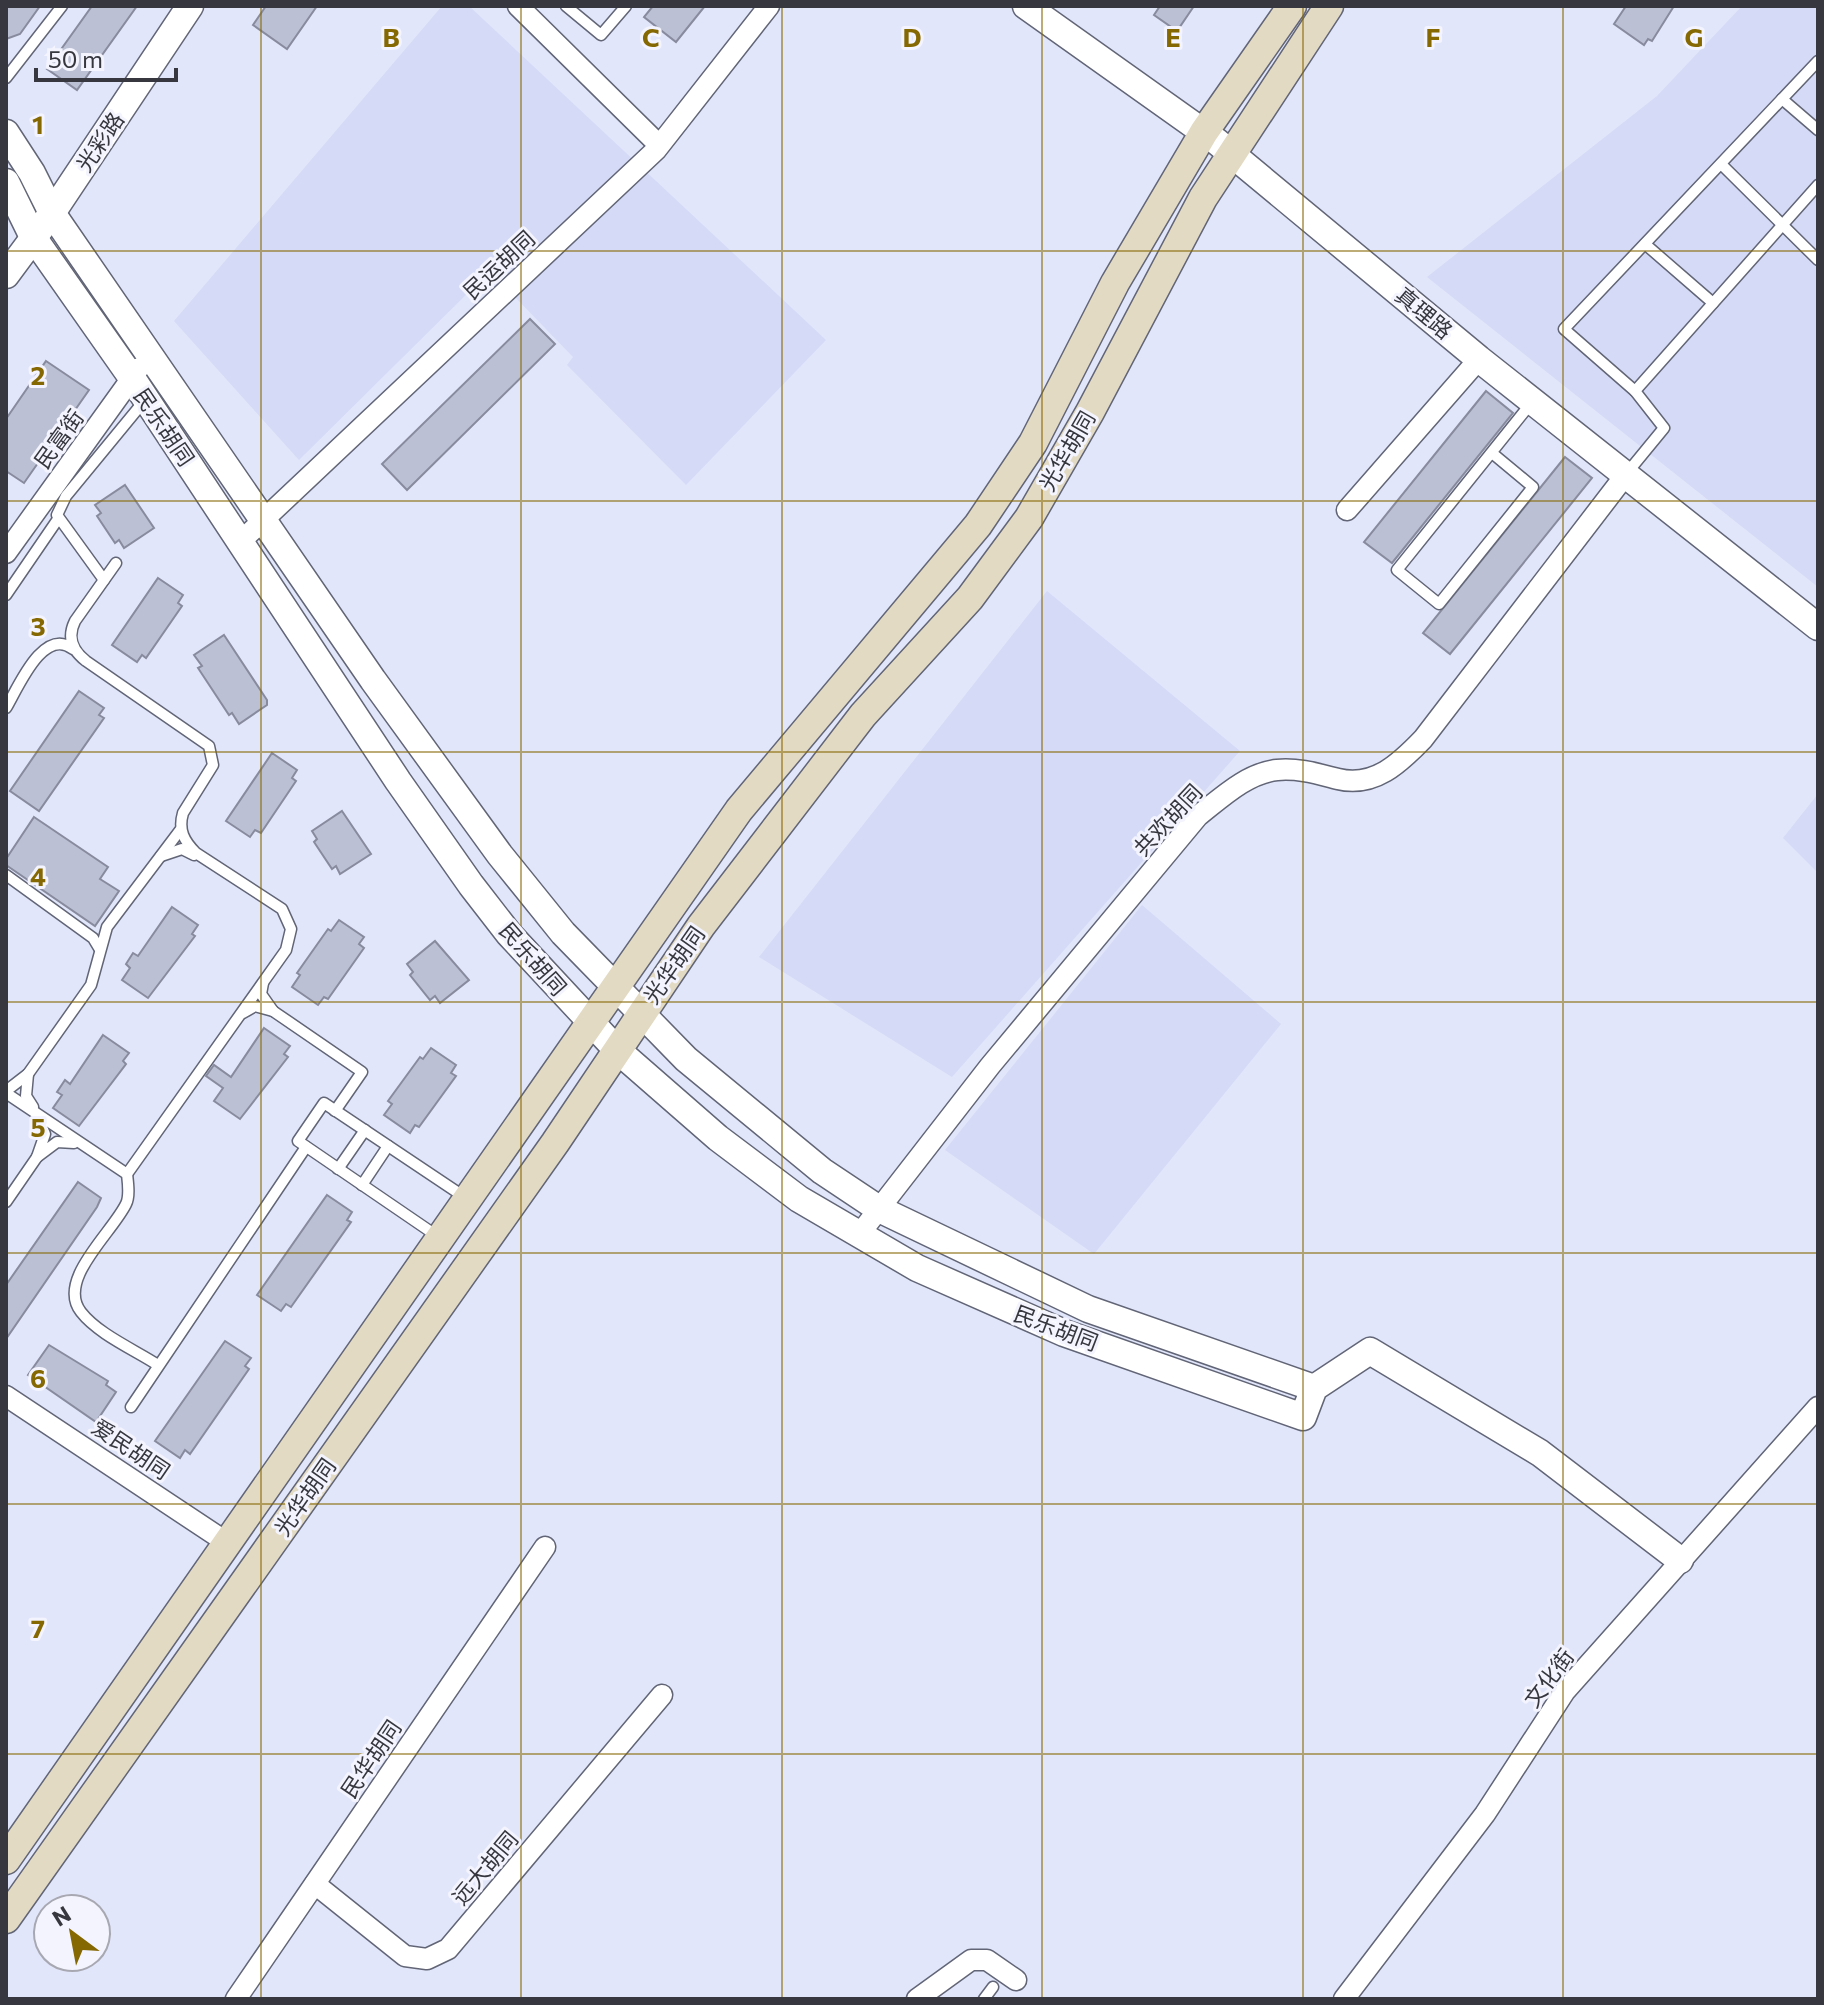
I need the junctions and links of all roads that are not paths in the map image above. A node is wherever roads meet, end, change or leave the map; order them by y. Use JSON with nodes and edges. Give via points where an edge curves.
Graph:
{"nodes":[{"id":1,"x":190,"y":6,"type":"edge"},
{"id":2,"x":518,"y":6,"type":"edge"},
{"id":3,"x":566,"y":6,"type":"edge"},
{"id":4,"x":626,"y":6,"type":"edge"},
{"id":5,"x":769,"y":6,"type":"edge"},
{"id":6,"x":1026,"y":6,"type":"edge"},
{"id":7,"x":1292,"y":6,"type":"edge"},
{"id":8,"x":1329,"y":6,"type":"edge"},
{"id":9,"x":58,"y":8,"type":"edge"},
{"id":10,"x":1818,"y":61,"type":"edge"},
{"id":11,"x":6,"y":78,"type":"edge"},
{"id":12,"x":1782,"y":99,"type":"junction"},
{"id":13,"x":1818,"y":130,"type":"edge"},
{"id":14,"x":1204,"y":132,"type":"junction"},
{"id":15,"x":6,"y":133,"type":"edge"},
{"id":16,"x":659,"y":145,"type":"junction"},
{"id":17,"x":1232,"y":154,"type":"junction"},
{"id":18,"x":1721,"y":164,"type":"junction"},
{"id":19,"x":6,"y":182,"type":"edge"},
{"id":20,"x":1818,"y":185,"type":"edge"},
{"id":21,"x":52,"y":213,"type":"junction"},
{"id":22,"x":1782,"y":224,"type":"junction"},
{"id":23,"x":33,"y":237,"type":"junction"},
{"id":24,"x":1645,"y":244,"type":"junction"},
{"id":25,"x":1818,"y":260,"type":"edge"},
{"id":26,"x":6,"y":275,"type":"edge"},
{"id":27,"x":1713,"y":303,"type":"junction"},
{"id":28,"x":150,"y":351,"type":"junction"},
{"id":29,"x":1479,"y":359,"type":"junction"},
{"id":30,"x":139,"y":389,"type":"junction"},
{"id":31,"x":1635,"y":391,"type":"junction"},
{"id":32,"x":1534,"y":401,"type":"junction"},
{"id":33,"x":1492,"y":453,"type":"junction"},
{"id":34,"x":1627,"y":473,"type":"junction"},
{"id":35,"x":1347,"y":510,"type":"dead end"},
{"id":36,"x":58,"y":519,"type":"junction"},
{"id":37,"x":265,"y":519,"type":"junction"},
{"id":38,"x":241,"y":541,"type":"junction"},
{"id":39,"x":6,"y":553,"type":"edge"},
{"id":40,"x":116,"y":563,"type":"dead end"},
{"id":41,"x":104,"y":580,"type":"junction"},
{"id":42,"x":6,"y":595,"type":"edge"},
{"id":43,"x":75,"y":621,"type":"junction"},
{"id":44,"x":1818,"y":627,"type":"edge"},
{"id":45,"x":48,"y":647,"type":"junction"},
{"id":46,"x":79,"y":656,"type":"junction"},
{"id":47,"x":6,"y":708,"type":"edge"},
{"id":48,"x":181,"y":829,"type":"junction"},
{"id":49,"x":157,"y":860,"type":"junction"},
{"id":50,"x":6,"y":875,"type":"edge"},
{"id":51,"x":230,"y":875,"type":"junction"},
{"id":52,"x":99,"y":948,"type":"junction"},
{"id":53,"x":263,"y":982,"type":"junction"},
{"id":54,"x":614,"y":987,"type":"junction"},
{"id":55,"x":273,"y":1011,"type":"junction"},
{"id":56,"x":640,"y":1013,"type":"junction"},
{"id":57,"x":238,"y":1016,"type":"junction"},
{"id":58,"x":589,"y":1022,"type":"junction"},
{"id":59,"x":616,"y":1049,"type":"junction"},
{"id":60,"x":28,"y":1074,"type":"junction"},
{"id":61,"x":6,"y":1092,"type":"edge"},
{"id":62,"x":335,"y":1111,"type":"junction"},
{"id":63,"x":37,"y":1114,"type":"junction"},
{"id":64,"x":365,"y":1130,"type":"junction"},
{"id":65,"x":84,"y":1146,"type":"junction"},
{"id":66,"x":388,"y":1146,"type":"junction"},
{"id":67,"x":306,"y":1147,"type":"junction"},
{"id":68,"x":37,"y":1157,"type":"junction"},
{"id":69,"x":338,"y":1169,"type":"junction"},
{"id":70,"x":127,"y":1174,"type":"junction"},
{"id":71,"x":362,"y":1185,"type":"junction"},
{"id":72,"x":466,"y":1198,"type":"junction"},
{"id":73,"x":6,"y":1202,"type":"edge"},
{"id":74,"x":879,"y":1209,"type":"junction"},
{"id":75,"x":858,"y":1236,"type":"junction"},
{"id":76,"x":439,"y":1237,"type":"junction"},
{"id":77,"x":158,"y":1365,"type":"junction"},
{"id":78,"x":1314,"y":1388,"type":"junction"},
{"id":79,"x":6,"y":1396,"type":"edge"},
{"id":80,"x":131,"y":1407,"type":"dead end"},
{"id":81,"x":1818,"y":1407,"type":"edge"},
{"id":82,"x":229,"y":1544,"type":"junction"},
{"id":83,"x":545,"y":1547,"type":"dead end"},
{"id":84,"x":1680,"y":1560,"type":"junction"},
{"id":85,"x":662,"y":1695,"type":"dead end"},
{"id":86,"x":6,"y":1860,"type":"edge"},
{"id":87,"x":315,"y":1884,"type":"junction"},
{"id":88,"x":6,"y":1919,"type":"edge"},
{"id":89,"x":1016,"y":1980,"type":"dead end"},
{"id":90,"x":993,"y":1987,"type":"dead end"},
{"id":91,"x":236,"y":1999,"type":"edge"},
{"id":92,"x":917,"y":1999,"type":"edge"},
{"id":93,"x":984,"y":1999,"type":"edge"},
{"id":94,"x":1344,"y":1999,"type":"edge"}],
"edges":[{"from":1,"to":21,"type":"street","name":"光彩路"},
{"from":2,"to":16,"type":"street"},
{"from":3,"to":4,"type":"lane","via":[[601,35]]},
{"from":5,"to":16,"type":"street","name":"民运胡同"},
{"from":6,"to":14,"type":"street","name":"真理路"},
{"from":7,"to":14,"type":"main road","name":"光华胡同"},
{"from":8,"to":17,"type":"main road","name":"光华胡同"},
{"from":9,"to":11,"type":"lane"},
{"from":10,"to":12,"type":"lane"},
{"from":12,"to":13,"type":"lane"},
{"from":12,"to":18,"type":"lane"},
{"from":14,"to":17,"type":"street","name":"真理路"},
{"from":14,"to":54,"type":"main road","name":"光华胡同","via":[[1115,283],[1033,443],[978,525],[739,810]]},
{"from":15,"to":21,"type":"street","name":"民乐胡同"},
{"from":16,"to":37,"type":"street","name":"民运胡同"},
{"from":17,"to":29,"type":"street","name":"真理路"},
{"from":17,"to":56,"type":"main road","name":"光华胡同","via":[[1161,272],[1029,518],[970,598],[863,715],[781,817]]},
{"from":18,"to":22,"type":"lane"},
{"from":18,"to":24,"type":"lane"},
{"from":19,"to":23,"type":"street","name":"民乐胡同"},
{"from":20,"to":22,"type":"lane"},
{"from":21,"to":23,"type":"street","name":"光彩路"},
{"from":21,"to":28,"type":"street","name":"民乐胡同"},
{"from":22,"to":25,"type":"lane"},
{"from":22,"to":27,"type":"lane"},
{"from":23,"to":26,"type":"street","name":"光彩路"},
{"from":23,"to":30,"type":"street","name":"民乐胡同"},
{"from":24,"to":27,"type":"lane"},
{"from":24,"to":31,"type":"lane","via":[[1564,329]]},
{"from":27,"to":31,"type":"lane"},
{"from":28,"to":30,"type":"street","name":"民富街"},
{"from":28,"to":37,"type":"street","name":"民乐胡同"},
{"from":29,"to":32,"type":"street","name":"真理路"},
{"from":29,"to":35,"type":"street"},
{"from":30,"to":36,"type":"lane","via":[[59,506]]},
{"from":30,"to":38,"type":"street","name":"民乐胡同"},
{"from":30,"to":39,"type":"street","name":"民富街"},
{"from":31,"to":34,"type":"lane","via":[[1664,428]]},
{"from":32,"to":33,"type":"lane"},
{"from":32,"to":34,"type":"street","name":"真理路"},
{"from":33,"to":33,"type":"lane","via":[[1397,570],[1439,604],[1533,487]]},
{"from":34,"to":44,"type":"street","name":"真理路"},
{"from":34,"to":74,"type":"street","name":"共欢胡同","via":[[1423,739],[1395,767],[1365,780],[1275,770],[1234,787],[1198,816]]},
{"from":36,"to":41,"type":"lane"},
{"from":36,"to":42,"type":"lane"},
{"from":37,"to":38,"type":"street","name":"民运胡同"},
{"from":37,"to":54,"type":"street","name":"民乐胡同","via":[[444,779],[554,922]]},
{"from":38,"to":58,"type":"street","name":"民乐胡同","via":[[471,885]]},
{"from":40,"to":41,"type":"lane"},
{"from":41,"to":43,"type":"lane"},
{"from":43,"to":45,"type":"lane"},
{"from":43,"to":46,"type":"lane","via":[[70,639]]},
{"from":45,"to":46,"type":"lane","via":[[64,644]]},
{"from":45,"to":47,"type":"lane"},
{"from":46,"to":48,"type":"lane","via":[[209,746],[213,765],[187,804]]},
{"from":48,"to":49,"type":"lane"},
{"from":48,"to":51,"type":"lane","via":[[190,847]]},
{"from":49,"to":51,"type":"lane","via":[[182,849]]},
{"from":49,"to":52,"type":"lane","via":[[107,927]]},
{"from":50,"to":52,"type":"lane","via":[[93,938]]},
{"from":51,"to":53,"type":"lane","via":[[289,919],[290,941]]},
{"from":52,"to":60,"type":"lane","via":[[91,985]]},
{"from":53,"to":55,"type":"lane","via":[[261,994]]},
{"from":53,"to":57,"type":"lane"},
{"from":54,"to":56,"type":"street","name":"民乐胡同"},
{"from":54,"to":58,"type":"main road","name":"光华胡同"},
{"from":55,"to":57,"type":"lane","via":[[255,1006]]},
{"from":55,"to":62,"type":"lane","via":[[362,1072]]},
{"from":56,"to":59,"type":"main road","name":"光华胡同"},
{"from":56,"to":74,"type":"street","name":"民乐胡同","via":[[747,1112]]},
{"from":57,"to":70,"type":"lane"},
{"from":58,"to":59,"type":"street","name":"民乐胡同"},
{"from":58,"to":72,"type":"main road","name":"光华胡同"},
{"from":59,"to":75,"type":"street","name":"民乐胡同","via":[[718,1138]]},
{"from":59,"to":88,"type":"main road","name":"光华胡同","via":[[555,1143]]},
{"from":60,"to":61,"type":"lane"},
{"from":60,"to":63,"type":"lane","via":[[26,1096]]},
{"from":61,"to":63,"type":"lane"},
{"from":62,"to":64,"type":"lane"},
{"from":62,"to":67,"type":"lane","via":[[324,1103],[298,1141]]},
{"from":63,"to":65,"type":"lane"},
{"from":63,"to":68,"type":"lane","via":[[45,1134]]},
{"from":64,"to":66,"type":"lane"},
{"from":64,"to":69,"type":"lane"},
{"from":65,"to":68,"type":"lane","via":[[57,1142]]},
{"from":65,"to":70,"type":"lane"},
{"from":66,"to":71,"type":"lane"},
{"from":66,"to":72,"type":"lane"},
{"from":67,"to":69,"type":"lane"},
{"from":67,"to":77,"type":"lane"},
{"from":68,"to":73,"type":"lane"},
{"from":69,"to":71,"type":"lane"},
{"from":70,"to":77,"type":"lane","via":[[128,1202],[80,1272],[74,1295],[82,1314]]},
{"from":71,"to":76,"type":"lane"},
{"from":72,"to":76,"type":"main road","name":"光华胡同"},
{"from":74,"to":75,"type":"street","name":"共欢胡同"},
{"from":74,"to":78,"type":"street","name":"民乐胡同","via":[[1088,1309]]},
{"from":75,"to":78,"type":"street","name":"民乐胡同","via":[[942,1280],[1064,1333],[1303,1417]]},
{"from":76,"to":82,"type":"main road","name":"光华胡同"},
{"from":77,"to":80,"type":"lane"},
{"from":78,"to":84,"type":"street","name":"民乐胡同","via":[[1370,1351],[1540,1453]]},
{"from":79,"to":82,"type":"street","name":"爱民胡同"},
{"from":81,"to":84,"type":"street","name":"文化街"},
{"from":82,"to":86,"type":"main road","name":"光华胡同"},
{"from":83,"to":87,"type":"street","name":"民华胡同"},
{"from":84,"to":94,"type":"street","name":"文化街","via":[[1565,1691],[1485,1814]]},
{"from":85,"to":87,"type":"street","name":"远大胡同","via":[[448,1949],[427,1959],[405,1956]]},
{"from":87,"to":91,"type":"street","name":"民华胡同"},
{"from":89,"to":92,"type":"street","via":[[987,1960],[971,1960]]},
{"from":90,"to":93,"type":"lane"}]}
